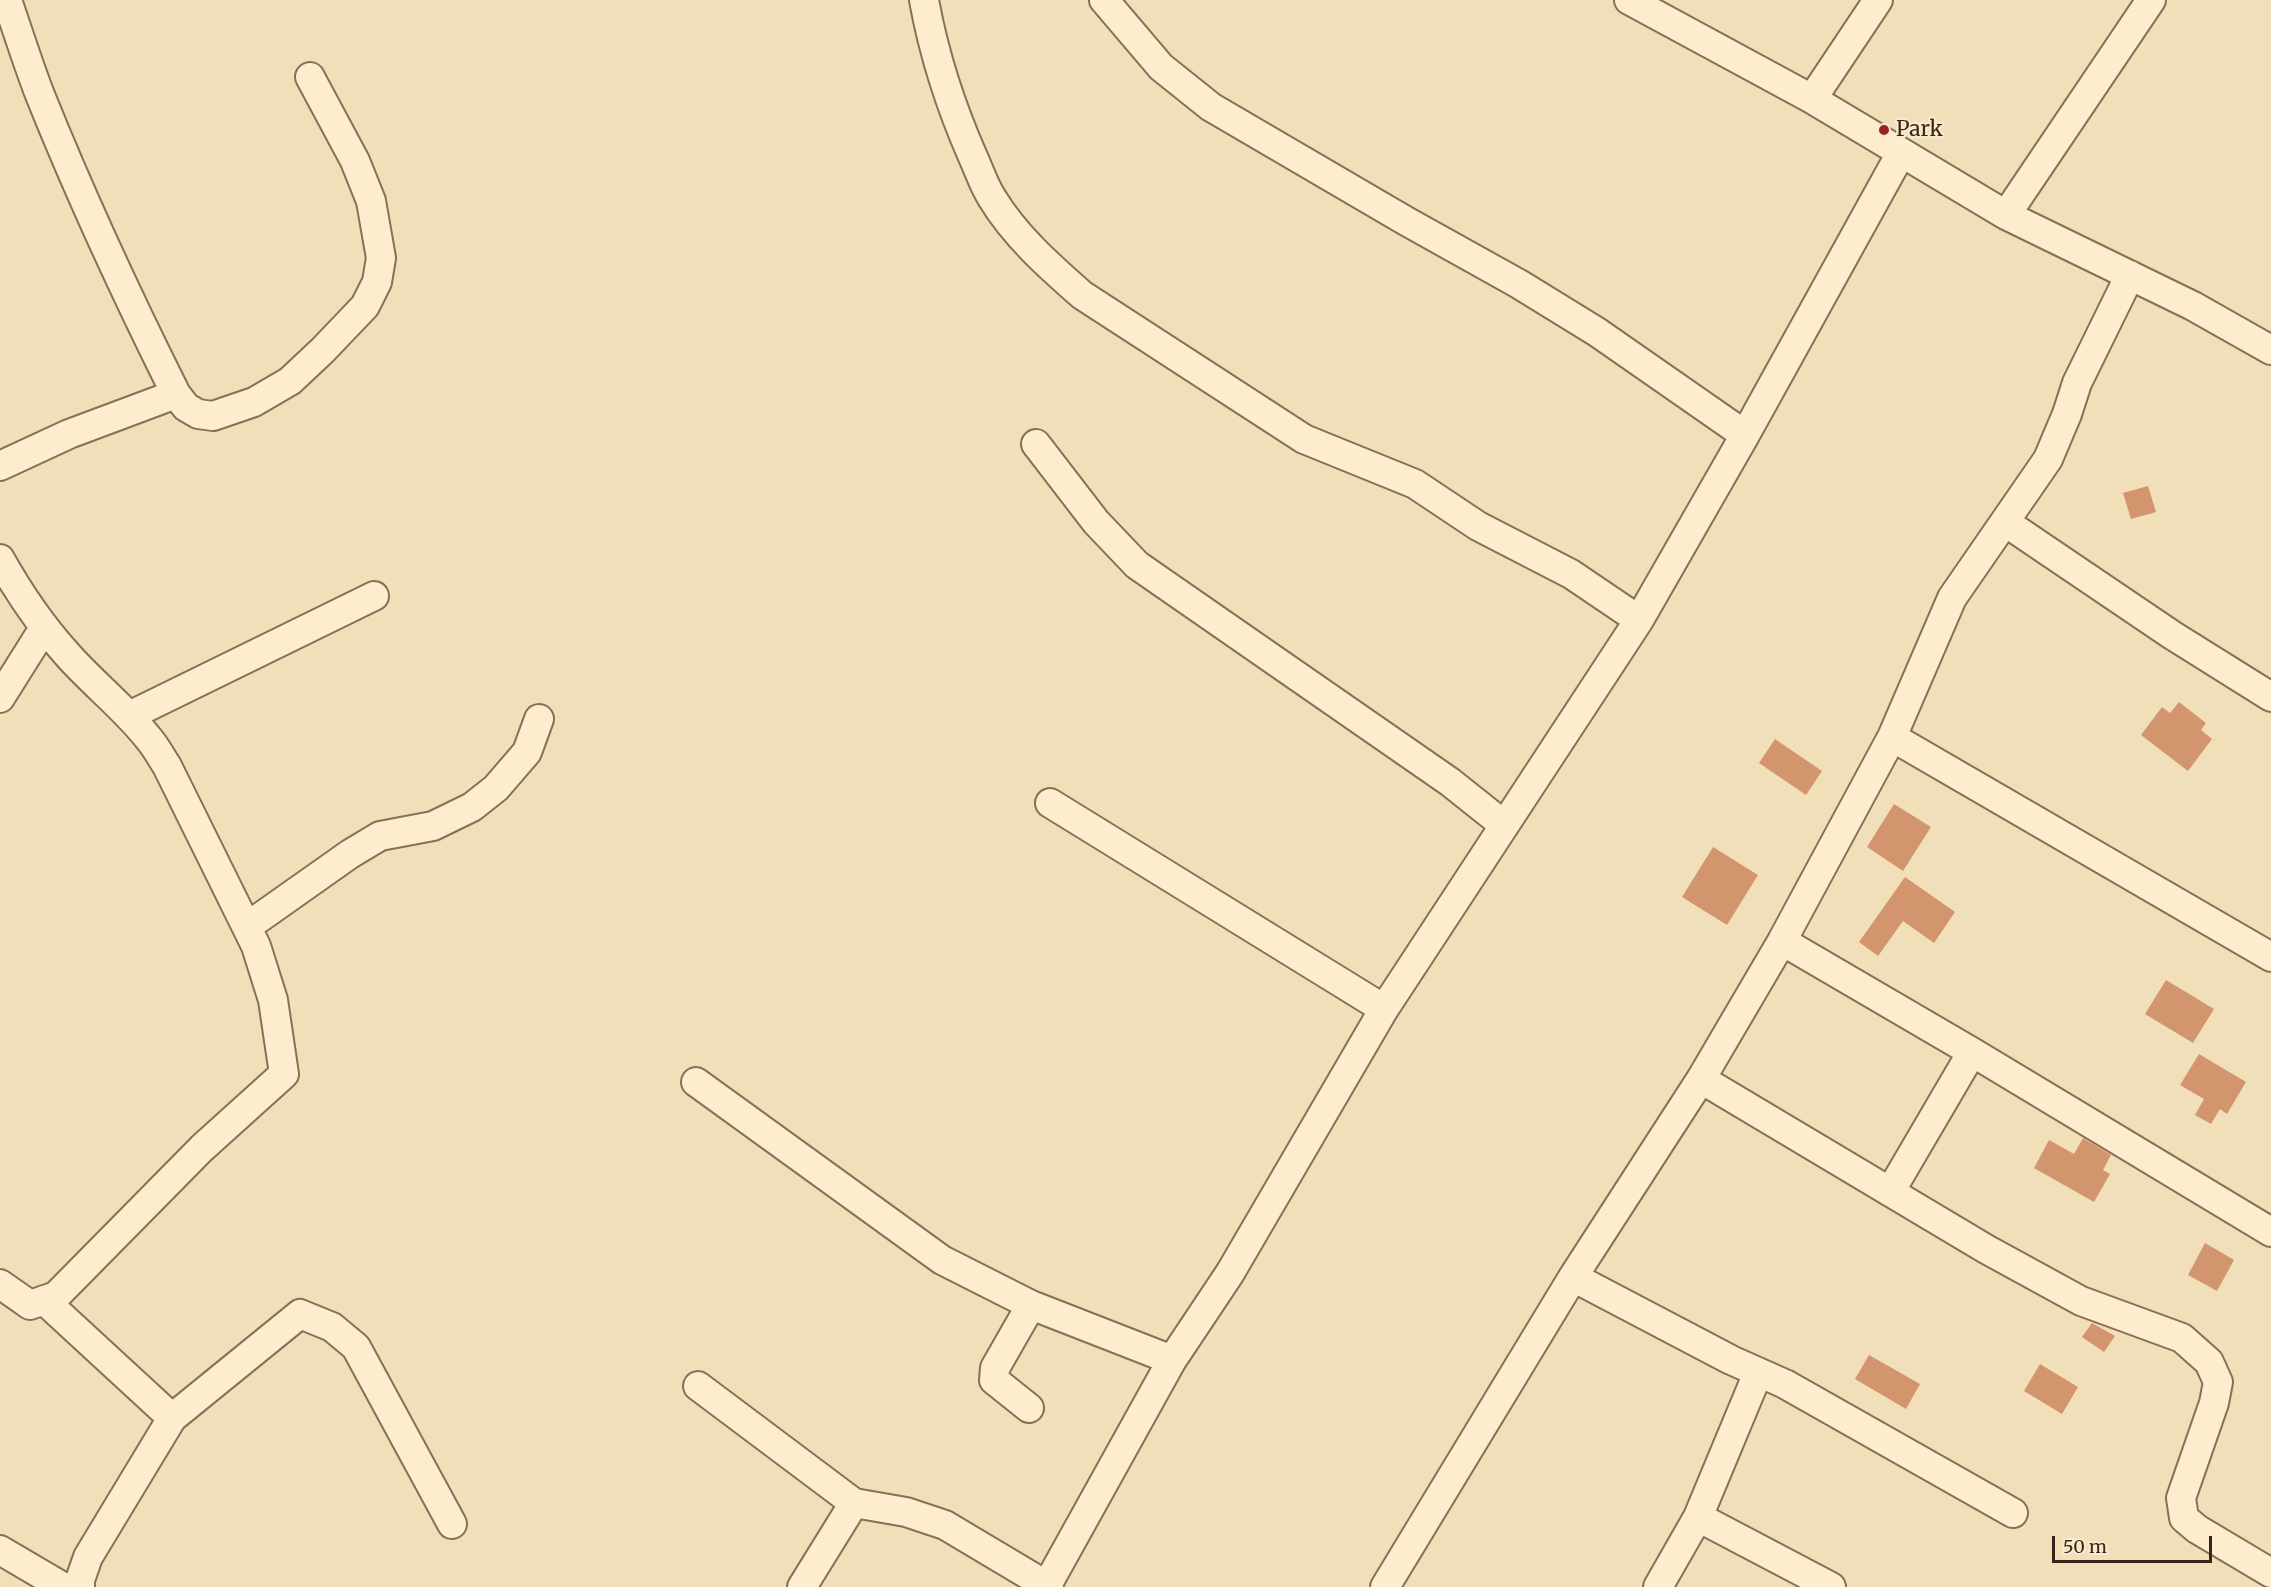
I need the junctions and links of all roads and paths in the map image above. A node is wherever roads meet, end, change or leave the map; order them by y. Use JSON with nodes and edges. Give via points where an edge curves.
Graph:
{"nodes":[{"id":1,"x":7,"y":0,"type":"edge"},
{"id":2,"x":924,"y":0,"type":"edge"},
{"id":3,"x":1104,"y":0,"type":"edge"},
{"id":4,"x":1629,"y":0,"type":"edge"},
{"id":5,"x":1878,"y":0,"type":"edge"},
{"id":6,"x":2151,"y":0,"type":"edge"},
{"id":7,"x":310,"y":77,"type":"dead end"},
{"id":8,"x":1812,"y":99,"type":"junction"},
{"id":9,"x":1901,"y":153,"type":"junction"},
{"id":10,"x":2006,"y":215,"type":"junction"},
{"id":11,"x":2130,"y":275,"type":"junction"},
{"id":12,"x":2269,"y":345,"type":"edge"},
{"id":13,"x":176,"y":394,"type":"junction"},
{"id":14,"x":1745,"y":435,"type":"junction"},
{"id":15,"x":1036,"y":444,"type":"dead end"},
{"id":16,"x":0,"y":466,"type":"edge"},
{"id":17,"x":2005,"y":522,"type":"junction"},
{"id":18,"x":0,"y":559,"type":"edge"},
{"id":19,"x":374,"y":596,"type":"dead end"},
{"id":20,"x":1639,"y":620,"type":"junction"},
{"id":21,"x":44,"y":628,"type":"junction"},
{"id":22,"x":2271,"y":697,"type":"edge"},
{"id":23,"x":0,"y":698,"type":"edge"},
{"id":24,"x":129,"y":716,"type":"junction"},
{"id":25,"x":538,"y":719,"type":"dead end"},
{"id":26,"x":1892,"y":737,"type":"junction"},
{"id":27,"x":1050,"y":803,"type":"dead end"},
{"id":28,"x":1504,"y":825,"type":"junction"},
{"id":29,"x":248,"y":926,"type":"junction"},
{"id":30,"x":1782,"y":941,"type":"junction"},
{"id":31,"x":2271,"y":957,"type":"edge"},
{"id":32,"x":1384,"y":1009,"type":"junction"},
{"id":33,"x":1972,"y":1052,"type":"junction"},
{"id":34,"x":1701,"y":1079,"type":"junction"},
{"id":35,"x":696,"y":1082,"type":"dead end"},
{"id":36,"x":1890,"y":1192,"type":"junction"},
{"id":37,"x":2271,"y":1232,"type":"edge"},
{"id":38,"x":1573,"y":1277,"type":"junction"},
{"id":39,"x":0,"y":1284,"type":"edge"},
{"id":40,"x":44,"y":1300,"type":"junction"},
{"id":41,"x":1031,"y":1305,"type":"junction"},
{"id":42,"x":1172,"y":1360,"type":"junction"},
{"id":43,"x":1758,"y":1373,"type":"junction"},
{"id":44,"x":698,"y":1386,"type":"dead end"},
{"id":45,"x":1029,"y":1408,"type":"dead end"},
{"id":46,"x":172,"y":1418,"type":"junction"},
{"id":47,"x":854,"y":1503,"type":"junction"},
{"id":48,"x":2013,"y":1512,"type":"dead end"},
{"id":49,"x":1698,"y":1516,"type":"junction"},
{"id":50,"x":452,"y":1524,"type":"dead end"},
{"id":51,"x":0,"y":1550,"type":"edge"},
{"id":52,"x":2271,"y":1573,"type":"edge"},
{"id":53,"x":1047,"y":1586,"type":"edge"},
{"id":54,"x":63,"y":1587,"type":"edge"},
{"id":55,"x":80,"y":1587,"type":"edge"},
{"id":56,"x":802,"y":1587,"type":"edge"},
{"id":57,"x":1384,"y":1587,"type":"edge"},
{"id":58,"x":1658,"y":1587,"type":"edge"},
{"id":59,"x":1831,"y":1587,"type":"edge"}],
"edges":[{"from":1,"to":13,"type":"street","via":[[80,193]]},
{"from":2,"to":20,"type":"street","via":[[948,99],[991,197],[1014,229],[1082,295],[1304,439],[1415,484],[1478,526],[1571,574]]},
{"from":3,"to":14,"type":"street","via":[[1161,68],[1211,107],[1519,284],[1597,332]]},
{"from":4,"to":8,"type":"street"},
{"from":5,"to":8,"type":"street"},
{"from":6,"to":10,"type":"street"},
{"from":7,"to":13,"type":"street","via":[[355,161],[370,201],[381,258],[377,282],[365,306],[323,350],[290,381],[255,402],[213,416],[186,407]]},
{"from":8,"to":9,"type":"street"},
{"from":9,"to":10,"type":"street"},
{"from":9,"to":14,"type":"street"},
{"from":10,"to":11,"type":"street"},
{"from":11,"to":12,"type":"street"},
{"from":11,"to":17,"type":"street","via":[[2077,383],[2048,459]]},
{"from":13,"to":16,"type":"street","via":[[69,434]]},
{"from":14,"to":20,"type":"street"},
{"from":15,"to":28,"type":"street","via":[[1096,522],[1137,565],[1450,782]]},
{"from":17,"to":22,"type":"street"},
{"from":17,"to":26,"type":"street","via":[[1952,598]]},
{"from":18,"to":21,"type":"street"},
{"from":19,"to":24,"type":"street"},
{"from":20,"to":28,"type":"street"},
{"from":21,"to":23,"type":"street"},
{"from":21,"to":24,"type":"street"},
{"from":24,"to":29,"type":"street","via":[[167,766]]},
{"from":25,"to":29,"type":"street","via":[[527,752],[496,788],[472,807],[433,826],[380,836]]},
{"from":26,"to":30,"type":"street"},
{"from":26,"to":31,"type":"street"},
{"from":27,"to":32,"type":"street"},
{"from":28,"to":32,"type":"street"},
{"from":29,"to":40,"type":"street","via":[[273,1000],[284,1074],[202,1148],[56,1296]]},
{"from":30,"to":33,"type":"street"},
{"from":30,"to":34,"type":"street"},
{"from":32,"to":42,"type":"street","via":[[1230,1272]]},
{"from":33,"to":36,"type":"street"},
{"from":33,"to":37,"type":"street"},
{"from":34,"to":36,"type":"street"},
{"from":34,"to":38,"type":"street"},
{"from":35,"to":41,"type":"street","via":[[942,1260]]},
{"from":36,"to":52,"type":"street","via":[[2081,1301],[2182,1338],[2209,1362],[2218,1382],[2181,1498],[2184,1518]]},
{"from":38,"to":43,"type":"street"},
{"from":38,"to":57,"type":"street"},
{"from":39,"to":40,"type":"street","via":[[30,1305]]},
{"from":40,"to":46,"type":"street"},
{"from":41,"to":42,"type":"street"},
{"from":41,"to":45,"type":"street","via":[[994,1368],[994,1380]]},
{"from":42,"to":53,"type":"street"},
{"from":43,"to":48,"type":"street","via":[[1785,1384]]},
{"from":43,"to":49,"type":"street"},
{"from":44,"to":47,"type":"street"},
{"from":46,"to":50,"type":"street","via":[[300,1314],[332,1327],[356,1347]]},
{"from":46,"to":55,"type":"street","via":[[88,1557]]},
{"from":47,"to":53,"type":"street","via":[[906,1512],[945,1525]]},
{"from":47,"to":56,"type":"street"},
{"from":49,"to":58,"type":"street"},
{"from":49,"to":59,"type":"street"},
{"from":51,"to":54,"type":"street"}]}
